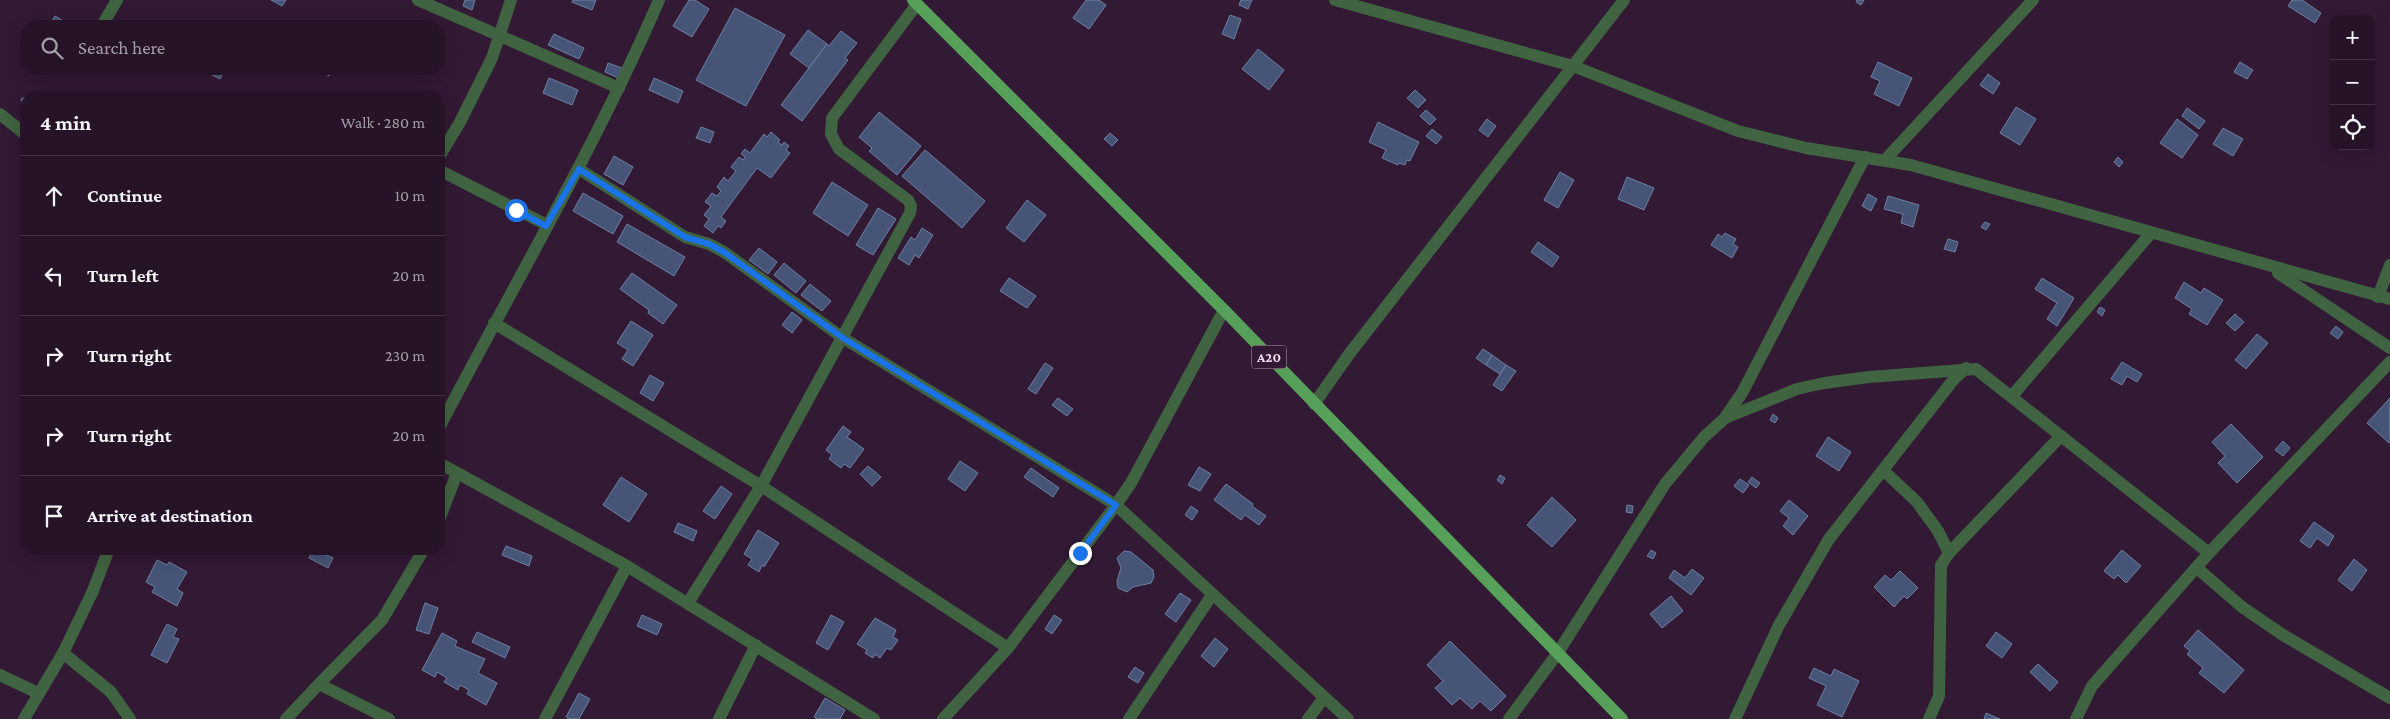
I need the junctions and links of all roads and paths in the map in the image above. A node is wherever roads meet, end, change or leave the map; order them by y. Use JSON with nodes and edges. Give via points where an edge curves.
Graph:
{"nodes":[{"id":1,"x":117,"y":0,"type":"edge"},
{"id":2,"x":418,"y":0,"type":"edge"},
{"id":3,"x":511,"y":0,"type":"edge"},
{"id":4,"x":659,"y":0,"type":"edge"},
{"id":5,"x":1335,"y":0,"type":"edge"},
{"id":6,"x":1624,"y":0,"type":"edge"},
{"id":7,"x":2034,"y":0,"type":"edge"},
{"id":8,"x":915,"y":2,"type":"edge"},
{"id":9,"x":105,"y":20,"type":"edge"},
{"id":10,"x":499,"y":35,"type":"junction"},
{"id":11,"x":1573,"y":66,"type":"junction"},
{"id":12,"x":619,"y":88,"type":"junction"},
{"id":13,"x":0,"y":114,"type":"edge"},
{"id":14,"x":20,"y":130,"type":"edge"},
{"id":15,"x":445,"y":147,"type":"edge"},
{"id":16,"x":1865,"y":157,"type":"junction"},
{"id":17,"x":1886,"y":160,"type":"junction"},
{"id":18,"x":579,"y":169,"type":"junction"},
{"id":19,"x":445,"y":173,"type":"edge"},
{"id":20,"x":546,"y":226,"type":"junction"},
{"id":21,"x":2152,"y":234,"type":"junction"},
{"id":22,"x":2268,"y":266,"type":"junction"},
{"id":23,"x":2390,"y":266,"type":"edge"},
{"id":24,"x":2384,"y":298,"type":"edge"},
{"id":25,"x":1224,"y":310,"type":"junction"},
{"id":26,"x":494,"y":323,"type":"junction"},
{"id":27,"x":843,"y":338,"type":"junction"},
{"id":28,"x":2390,"y":348,"type":"edge"},
{"id":29,"x":2390,"y":362,"type":"edge"},
{"id":30,"x":1966,"y":368,"type":"junction"},
{"id":31,"x":2012,"y":396,"type":"junction"},
{"id":32,"x":1314,"y":404,"type":"junction"},
{"id":33,"x":445,"y":417,"type":"edge"},
{"id":34,"x":1724,"y":419,"type":"junction"},
{"id":35,"x":2061,"y":436,"type":"junction"},
{"id":36,"x":445,"y":467,"type":"edge"},
{"id":37,"x":1882,"y":470,"type":"junction"},
{"id":38,"x":457,"y":473,"type":"junction"},
{"id":39,"x":761,"y":486,"type":"junction"},
{"id":40,"x":445,"y":504,"type":"edge"},
{"id":41,"x":1116,"y":505,"type":"junction"},
{"id":42,"x":1949,"y":553,"type":"junction"},
{"id":43,"x":2209,"y":553,"type":"junction"},
{"id":44,"x":107,"y":555,"type":"edge"},
{"id":45,"x":421,"y":555,"type":"edge"},
{"id":46,"x":627,"y":566,"type":"junction"},
{"id":47,"x":2197,"y":568,"type":"junction"},
{"id":48,"x":1212,"y":595,"type":"junction"},
{"id":49,"x":688,"y":603,"type":"junction"},
{"id":50,"x":756,"y":645,"type":"junction"},
{"id":51,"x":1008,"y":648,"type":"junction"},
{"id":52,"x":64,"y":653,"type":"junction"},
{"id":53,"x":1556,"y":654,"type":"junction"},
{"id":54,"x":0,"y":675,"type":"edge"},
{"id":55,"x":319,"y":684,"type":"junction"},
{"id":56,"x":38,"y":693,"type":"junction"},
{"id":57,"x":2390,"y":698,"type":"edge"},
{"id":58,"x":1324,"y":699,"type":"junction"},
{"id":59,"x":24,"y":719,"type":"edge"},
{"id":60,"x":130,"y":719,"type":"edge"},
{"id":61,"x":286,"y":719,"type":"edge"},
{"id":62,"x":389,"y":719,"type":"edge"},
{"id":63,"x":544,"y":719,"type":"edge"},
{"id":64,"x":719,"y":719,"type":"edge"},
{"id":65,"x":874,"y":719,"type":"edge"},
{"id":66,"x":942,"y":719,"type":"edge"},
{"id":67,"x":1129,"y":719,"type":"edge"},
{"id":68,"x":1308,"y":719,"type":"edge"},
{"id":69,"x":1348,"y":719,"type":"edge"},
{"id":70,"x":1509,"y":719,"type":"edge"},
{"id":71,"x":1622,"y":719,"type":"edge"},
{"id":72,"x":1735,"y":719,"type":"edge"},
{"id":73,"x":1929,"y":719,"type":"edge"},
{"id":74,"x":2076,"y":719,"type":"edge"}],
"edges":[{"from":1,"to":9,"type":"street"},
{"from":2,"to":10,"type":"street"},
{"from":3,"to":10,"type":"street"},
{"from":4,"to":12,"type":"street"},
{"from":5,"to":11,"type":"street"},
{"from":6,"to":11,"type":"street"},
{"from":7,"to":17,"type":"street"},
{"from":8,"to":25,"type":"main road","number":"A20"},
{"from":8,"to":27,"type":"street","via":[[832,118],[831,134],[839,149],[908,200],[911,206]]},
{"from":10,"to":12,"type":"street"},
{"from":10,"to":15,"type":"street","via":[[492,58]]},
{"from":11,"to":16,"type":"street","via":[[1738,131],[1806,148]]},
{"from":11,"to":32,"type":"street"},
{"from":12,"to":18,"type":"street"},
{"from":13,"to":14,"type":"street"},
{"from":16,"to":17,"type":"street"},
{"from":16,"to":34,"type":"street","via":[[1742,394]]},
{"from":17,"to":21,"type":"street"},
{"from":18,"to":20,"type":"street"},
{"from":18,"to":27,"type":"street","via":[[685,237],[724,252]]},
{"from":19,"to":20,"type":"street"},
{"from":20,"to":26,"type":"street"},
{"from":21,"to":22,"type":"street"},
{"from":21,"to":31,"type":"street"},
{"from":22,"to":24,"type":"street"},
{"from":22,"to":28,"type":"street"},
{"from":23,"to":24,"type":"street"},
{"from":25,"to":32,"type":"main road","number":"A20"},
{"from":25,"to":41,"type":"street"},
{"from":26,"to":33,"type":"street"},
{"from":26,"to":39,"type":"street"},
{"from":27,"to":39,"type":"street"},
{"from":27,"to":41,"type":"street"},
{"from":29,"to":43,"type":"street"},
{"from":30,"to":31,"type":"street","via":[[1976,369]]},
{"from":30,"to":34,"type":"street","via":[[1815,385],[1797,389]]},
{"from":30,"to":37,"type":"street","via":[[1954,378]]},
{"from":31,"to":35,"type":"street"},
{"from":32,"to":53,"type":"main road","number":"A20"},
{"from":34,"to":53,"type":"street","via":[[1704,437],[1665,484]]},
{"from":35,"to":42,"type":"street"},
{"from":35,"to":43,"type":"street"},
{"from":36,"to":38,"type":"street"},
{"from":37,"to":42,"type":"street","via":[[1917,502]]},
{"from":37,"to":72,"type":"street","via":[[1829,539],[1805,579],[1779,625]]},
{"from":38,"to":40,"type":"street"},
{"from":38,"to":46,"type":"street"},
{"from":39,"to":49,"type":"street"},
{"from":39,"to":51,"type":"street"},
{"from":41,"to":48,"type":"street"},
{"from":41,"to":51,"type":"street"},
{"from":42,"to":73,"type":"street","via":[[1941,565],[1939,696]]},
{"from":43,"to":47,"type":"street"},
{"from":44,"to":52,"type":"street"},
{"from":45,"to":55,"type":"street","via":[[382,620]]},
{"from":46,"to":49,"type":"street"},
{"from":46,"to":63,"type":"street"},
{"from":47,"to":57,"type":"street","via":[[2242,607],[2283,635]]},
{"from":47,"to":74,"type":"street","via":[[2092,686]]},
{"from":48,"to":58,"type":"street"},
{"from":48,"to":67,"type":"street"},
{"from":49,"to":50,"type":"street"},
{"from":50,"to":64,"type":"street"},
{"from":50,"to":65,"type":"street"},
{"from":51,"to":66,"type":"street"},
{"from":52,"to":56,"type":"street"},
{"from":52,"to":60,"type":"street","via":[[111,692]]},
{"from":53,"to":70,"type":"street"},
{"from":53,"to":71,"type":"main road","number":"A20"},
{"from":54,"to":56,"type":"street"},
{"from":55,"to":61,"type":"street"},
{"from":55,"to":62,"type":"street"},
{"from":56,"to":59,"type":"street"},
{"from":58,"to":68,"type":"street"},
{"from":58,"to":69,"type":"street"}]}
